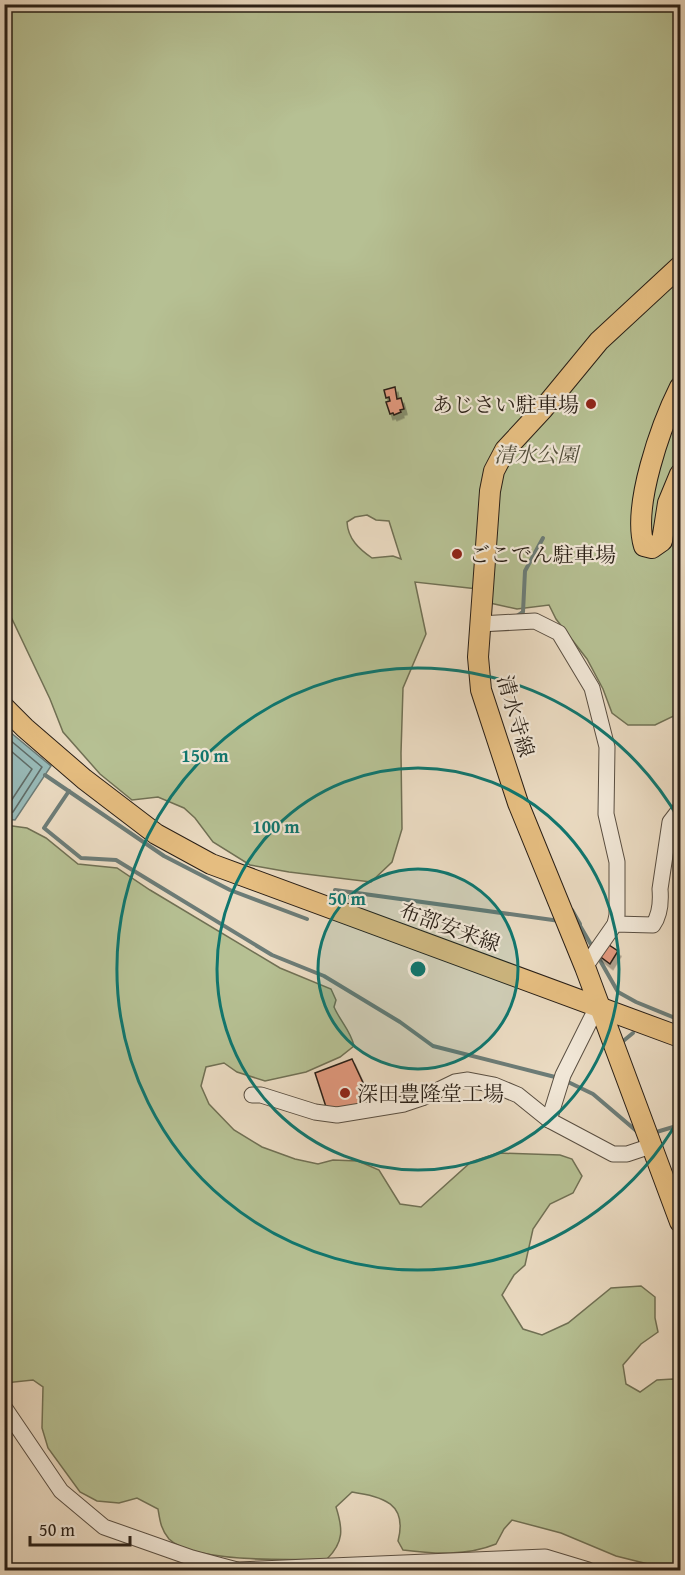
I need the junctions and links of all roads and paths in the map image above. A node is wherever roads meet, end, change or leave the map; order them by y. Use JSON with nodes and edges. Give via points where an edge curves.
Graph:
{"nodes":[{"id":1,"x":681,"y":266,"type":"edge"},
{"id":2,"x":681,"y":387,"type":"edge"},
{"id":3,"x":681,"y":474,"type":"edge"},
{"id":4,"x":480,"y":624,"type":"junction"},
{"id":5,"x":4,"y":707,"type":"edge"},
{"id":6,"x":681,"y":809,"type":"edge"},
{"id":7,"x":615,"y":924,"type":"junction"},
{"id":8,"x":585,"y":966,"type":"junction"},
{"id":9,"x":600,"y":1008,"type":"junction"},
{"id":10,"x":681,"y":1037,"type":"edge"},
{"id":11,"x":252,"y":1095,"type":"dead end"},
{"id":12,"x":549,"y":1120,"type":"junction"},
{"id":13,"x":651,"y":1146,"type":"junction"},
{"id":14,"x":681,"y":1222,"type":"edge"},
{"id":15,"x":4,"y":1407,"type":"edge"},
{"id":16,"x":238,"y":1570,"type":"edge"},
{"id":17,"x":588,"y":1570,"type":"edge"}],
"edges":[{"from":1,"to":4,"type":"main road","name":"清水寺線","via":[[599,341],[505,450],[494,471],[490,491]]},
{"from":2,"to":3,"type":"main road","via":[[661,428],[644,495],[644,546],[652,548],[662,541],[668,503]]},
{"from":4,"to":7,"type":"street","via":[[535,621],[559,633],[592,688],[607,747],[606,814],[617,862]]},
{"from":4,"to":8,"type":"main road","name":"清水寺線","via":[[481,690],[492,729]]},
{"from":5,"to":9,"type":"main road","name":"布部安来線","via":[[84,779],[156,834],[211,864]]},
{"from":6,"to":7,"type":"street","via":[[670,822],[656,921],[653,925]]},
{"from":7,"to":8,"type":"street"},
{"from":8,"to":9,"type":"main road","name":"清水寺線"},
{"from":9,"to":10,"type":"main road","name":"布部安来線"},
{"from":9,"to":12,"type":"street","via":[[563,1075]]},
{"from":9,"to":13,"type":"main road","name":"清水寺線"},
{"from":11,"to":12,"type":"street","via":[[337,1115],[404,1104],[468,1080],[494,1084],[518,1095]]},
{"from":12,"to":13,"type":"street","via":[[613,1154]]},
{"from":13,"to":14,"type":"main road","name":"清水寺線"},
{"from":15,"to":16,"type":"street","via":[[61,1491],[104,1527]]},
{"from":16,"to":17,"type":"street","via":[[545,1557]]}]}
